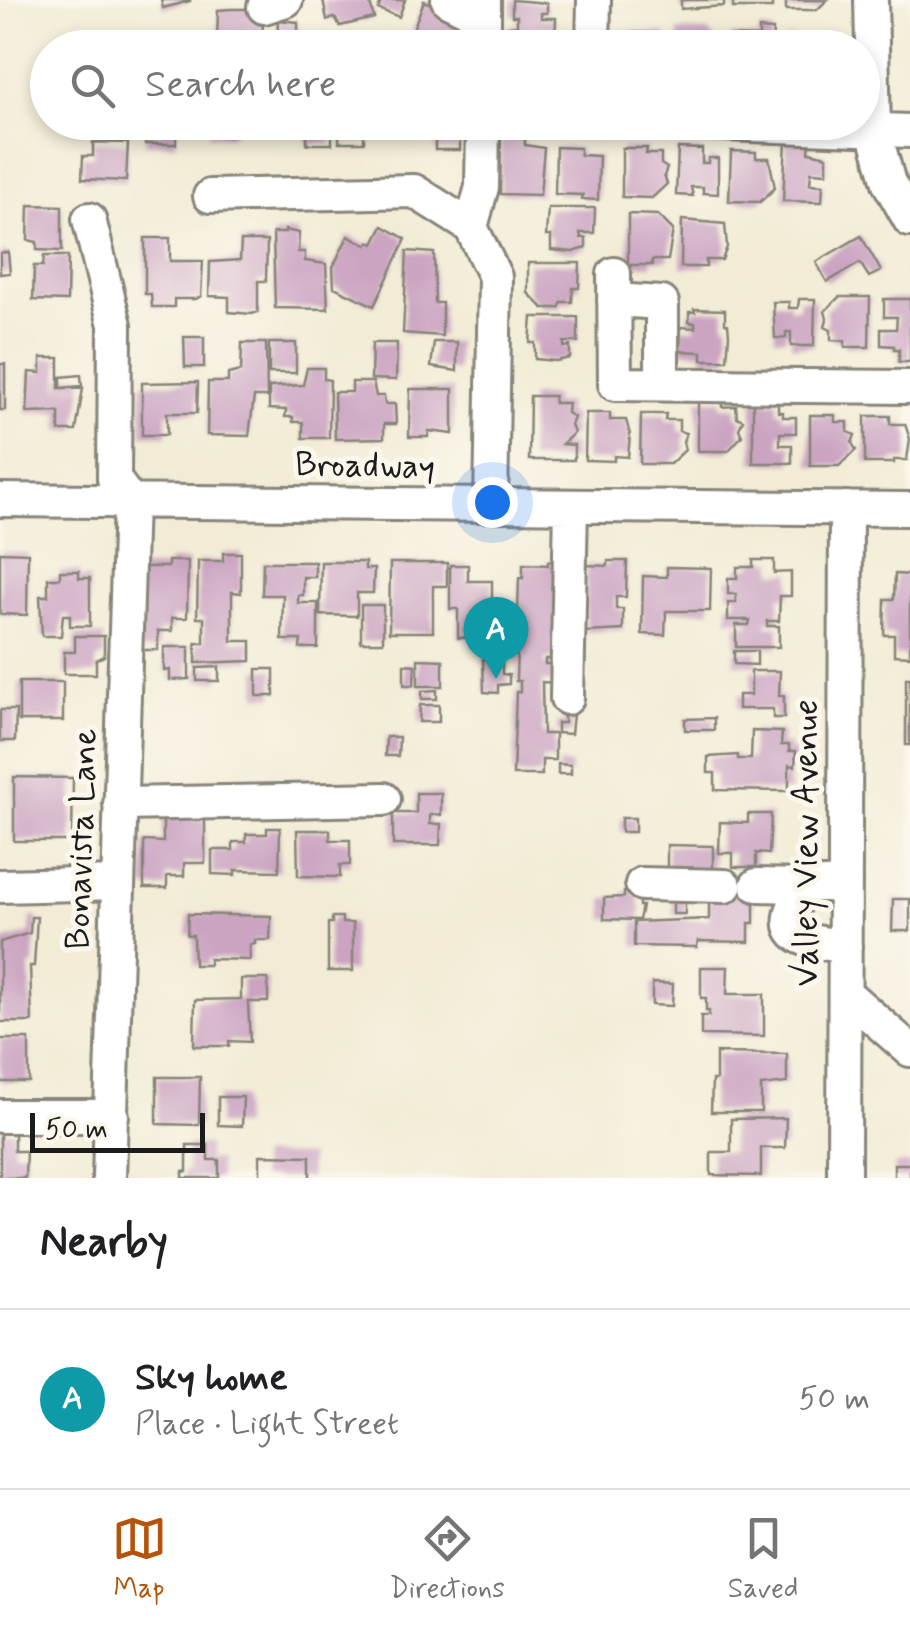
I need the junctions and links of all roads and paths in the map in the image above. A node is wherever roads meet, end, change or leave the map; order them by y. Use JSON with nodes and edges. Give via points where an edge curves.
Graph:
{"nodes":[{"id":1,"x":448,"y":0,"type":"edge"},
{"id":2,"x":594,"y":0,"type":"edge"},
{"id":3,"x":872,"y":0,"type":"edge"},
{"id":4,"x":484,"y":22,"type":"edge"},
{"id":5,"x":593,"y":30,"type":"edge"},
{"id":6,"x":872,"y":30,"type":"edge"},
{"id":7,"x":880,"y":130,"type":"edge"},
{"id":8,"x":910,"y":132,"type":"edge"},
{"id":9,"x":483,"y":140,"type":"edge"},
{"id":10,"x":877,"y":140,"type":"edge"},
{"id":11,"x":210,"y":196,"type":"dead end"},
{"id":12,"x":88,"y":218,"type":"dead end"},
{"id":13,"x":910,"y":220,"type":"edge"},
{"id":14,"x":471,"y":227,"type":"junction"},
{"id":15,"x":662,"y":384,"type":"junction"},
{"id":16,"x":910,"y":386,"type":"edge"},
{"id":17,"x":0,"y":500,"type":"edge"},
{"id":18,"x":130,"y":502,"type":"junction"},
{"id":19,"x":491,"y":505,"type":"junction"},
{"id":20,"x":571,"y":506,"type":"junction"},
{"id":21,"x":846,"y":508,"type":"junction"},
{"id":22,"x":910,"y":509,"type":"edge"},
{"id":23,"x":567,"y":698,"type":"dead end"},
{"id":24,"x":384,"y":798,"type":"dead end"},
{"id":25,"x":120,"y":804,"type":"junction"},
{"id":26,"x":118,"y":883,"type":"junction"},
{"id":27,"x":642,"y":884,"type":"dead end"},
{"id":28,"x":845,"y":884,"type":"junction"},
{"id":29,"x":0,"y":886,"type":"edge"},
{"id":30,"x":804,"y":886,"type":"junction"},
{"id":31,"x":845,"y":946,"type":"junction"},
{"id":32,"x":844,"y":993,"type":"junction"},
{"id":33,"x":910,"y":1050,"type":"edge"},
{"id":34,"x":0,"y":1116,"type":"edge"},
{"id":35,"x":112,"y":1116,"type":"junction"},
{"id":36,"x":109,"y":1178,"type":"edge"},
{"id":37,"x":844,"y":1178,"type":"edge"}],
"edges":[{"from":1,"to":4,"type":"street"},
{"from":2,"to":5,"type":"street"},
{"from":3,"to":6,"type":"street"},
{"from":7,"to":8,"type":"street"},
{"from":9,"to":14,"type":"street","via":[[482,188]]},
{"from":10,"to":13,"type":"street","via":[[888,183]]},
{"from":11,"to":14,"type":"street","via":[[414,191]]},
{"from":12,"to":18,"type":"street","via":[[115,325],[114,479]]},
{"from":14,"to":19,"type":"street","via":[[495,277]]},
{"from":15,"to":15,"type":"street","via":[[615,384],[614,287],[662,303]]},
{"from":15,"to":16,"type":"street"},
{"from":17,"to":18,"type":"street","name":"Broadway"},
{"from":18,"to":19,"type":"street","name":"Broadway"},
{"from":18,"to":25,"type":"street","name":"Bonavista Lane"},
{"from":19,"to":20,"type":"street","name":"Broadway"},
{"from":20,"to":21,"type":"street","name":"Broadway"},
{"from":20,"to":23,"type":"street"},
{"from":21,"to":22,"type":"street","name":"Broadway"},
{"from":21,"to":28,"type":"street","name":"Valley View Avenue"},
{"from":24,"to":25,"type":"street"},
{"from":25,"to":26,"type":"street","name":"Bonavista Lane"},
{"from":26,"to":29,"type":"street"},
{"from":26,"to":35,"type":"street","name":"Bonavista Lane"},
{"from":27,"to":30,"type":"street"},
{"from":28,"to":30,"type":"street"},
{"from":28,"to":31,"type":"street","name":"Valley View Avenue"},
{"from":30,"to":31,"type":"street","via":[[789,916],[796,936]]},
{"from":31,"to":32,"type":"street","name":"Valley View Avenue"},
{"from":32,"to":33,"type":"street"},
{"from":32,"to":37,"type":"street","name":"Valley View Avenue"},
{"from":34,"to":35,"type":"street"},
{"from":35,"to":36,"type":"street","name":"Bonavista Lane"}]}
